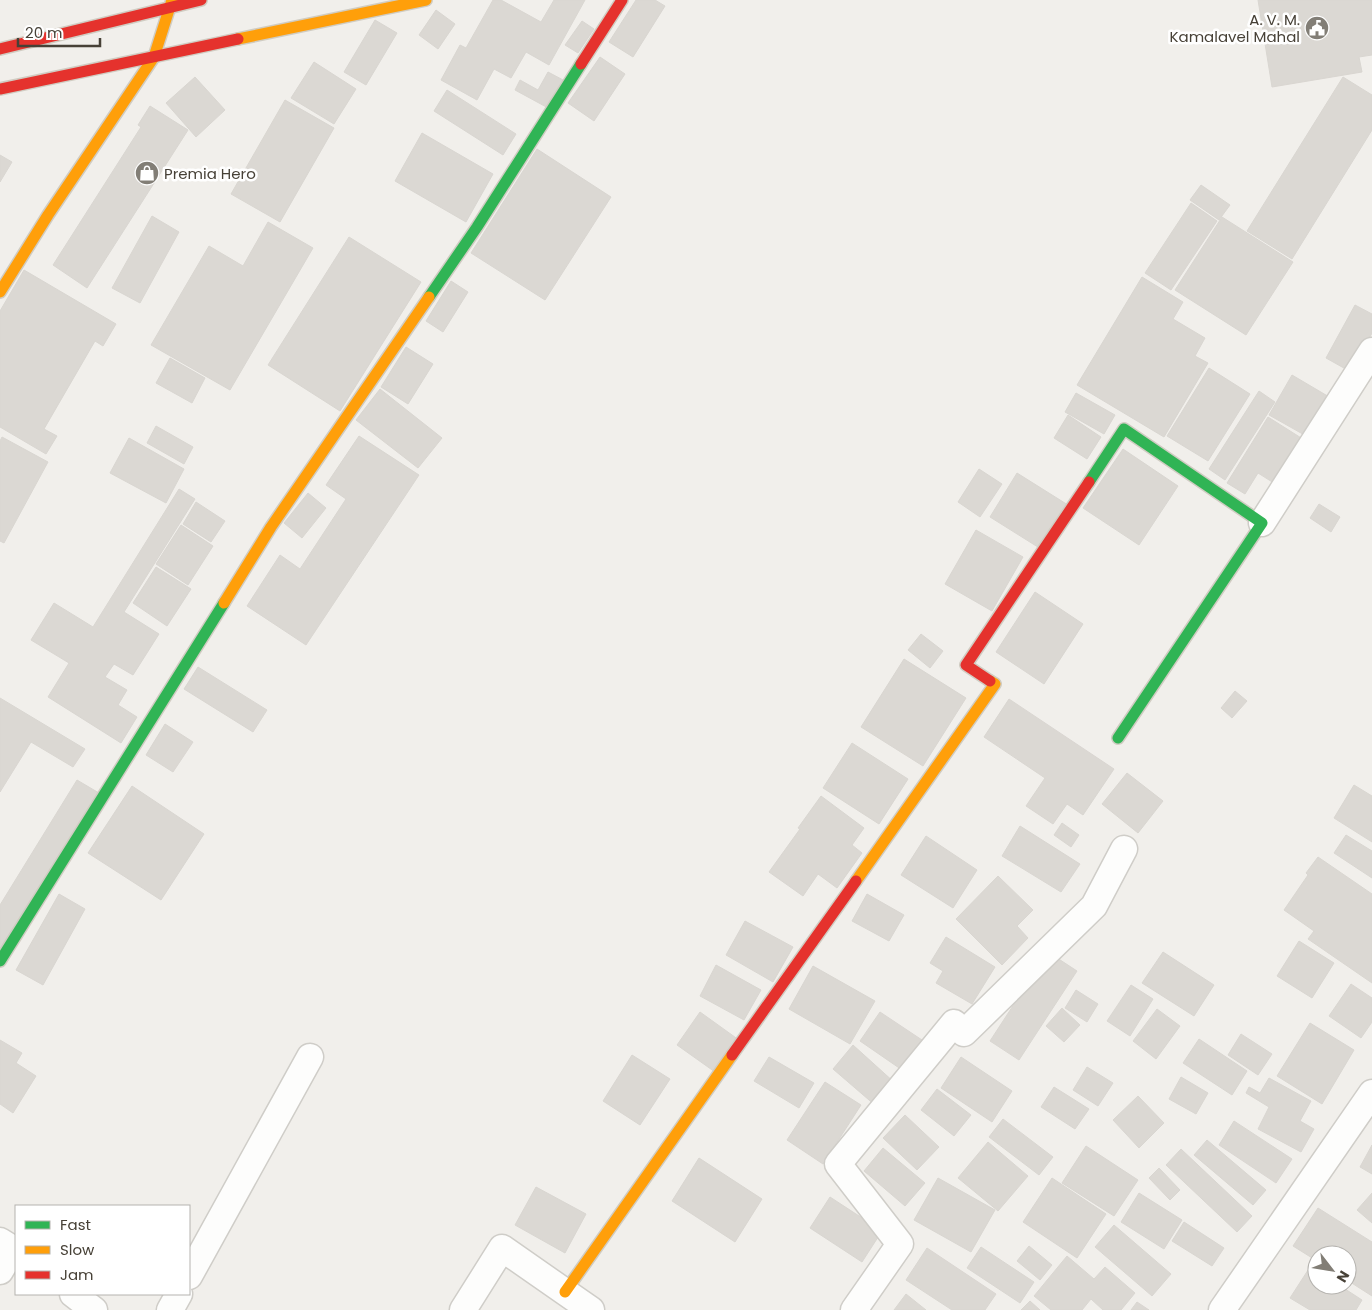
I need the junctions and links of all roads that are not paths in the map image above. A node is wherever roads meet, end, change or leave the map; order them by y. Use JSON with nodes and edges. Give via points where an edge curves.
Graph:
{"nodes":[{"id":1,"x":201,"y":0,"type":"edge"},
{"id":2,"x":426,"y":0,"type":"edge"},
{"id":3,"x":622,"y":0,"type":"edge"},
{"id":4,"x":171,"y":3,"type":"edge"},
{"id":5,"x":0,"y":49,"type":"edge"},
{"id":6,"x":154,"y":57,"type":"junction"},
{"id":7,"x":0,"y":89,"type":"edge"},
{"id":8,"x":0,"y":292,"type":"edge"},
{"id":9,"x":1372,"y":351,"type":"edge"},
{"id":10,"x":1262,"y":523,"type":"junction"},
{"id":11,"x":1118,"y":738,"type":"dead end"},
{"id":12,"x":1124,"y":849,"type":"dead end"},
{"id":13,"x":0,"y":961,"type":"edge"},
{"id":14,"x":310,"y":1057,"type":"dead end"},
{"id":15,"x":1372,"y":1092,"type":"edge"},
{"id":16,"x":190,"y":1274,"type":"edge"},
{"id":17,"x":565,"y":1292,"type":"junction"},
{"id":18,"x":74,"y":1295,"type":"edge"},
{"id":19,"x":178,"y":1295,"type":"edge"},
{"id":20,"x":94,"y":1310,"type":"edge"},
{"id":21,"x":170,"y":1310,"type":"edge"},
{"id":22,"x":463,"y":1310,"type":"edge"},
{"id":23,"x":591,"y":1310,"type":"edge"},
{"id":24,"x":854,"y":1310,"type":"edge"},
{"id":25,"x":1222,"y":1310,"type":"edge"}],
"edges":[{"from":1,"to":4,"type":"street"},
{"from":2,"to":6,"type":"street"},
{"from":3,"to":13,"type":"street","via":[[477,226],[271,527]]},
{"from":4,"to":5,"type":"street"},
{"from":4,"to":6,"type":"street"},
{"from":6,"to":7,"type":"street"},
{"from":6,"to":8,"type":"street","via":[[48,214]]},
{"from":9,"to":10,"type":"street"},
{"from":10,"to":11,"type":"street"},
{"from":10,"to":17,"type":"street","via":[[1124,429],[966,666],[995,684]]},
{"from":12,"to":24,"type":"street","via":[[1094,906],[964,1033],[954,1023],[838,1164],[900,1244]]},
{"from":14,"to":16,"type":"street"},
{"from":15,"to":25,"type":"street"},
{"from":17,"to":22,"type":"street","via":[[502,1248]]},
{"from":17,"to":23,"type":"street"},
{"from":18,"to":20,"type":"street"},
{"from":19,"to":21,"type":"street"}]}
